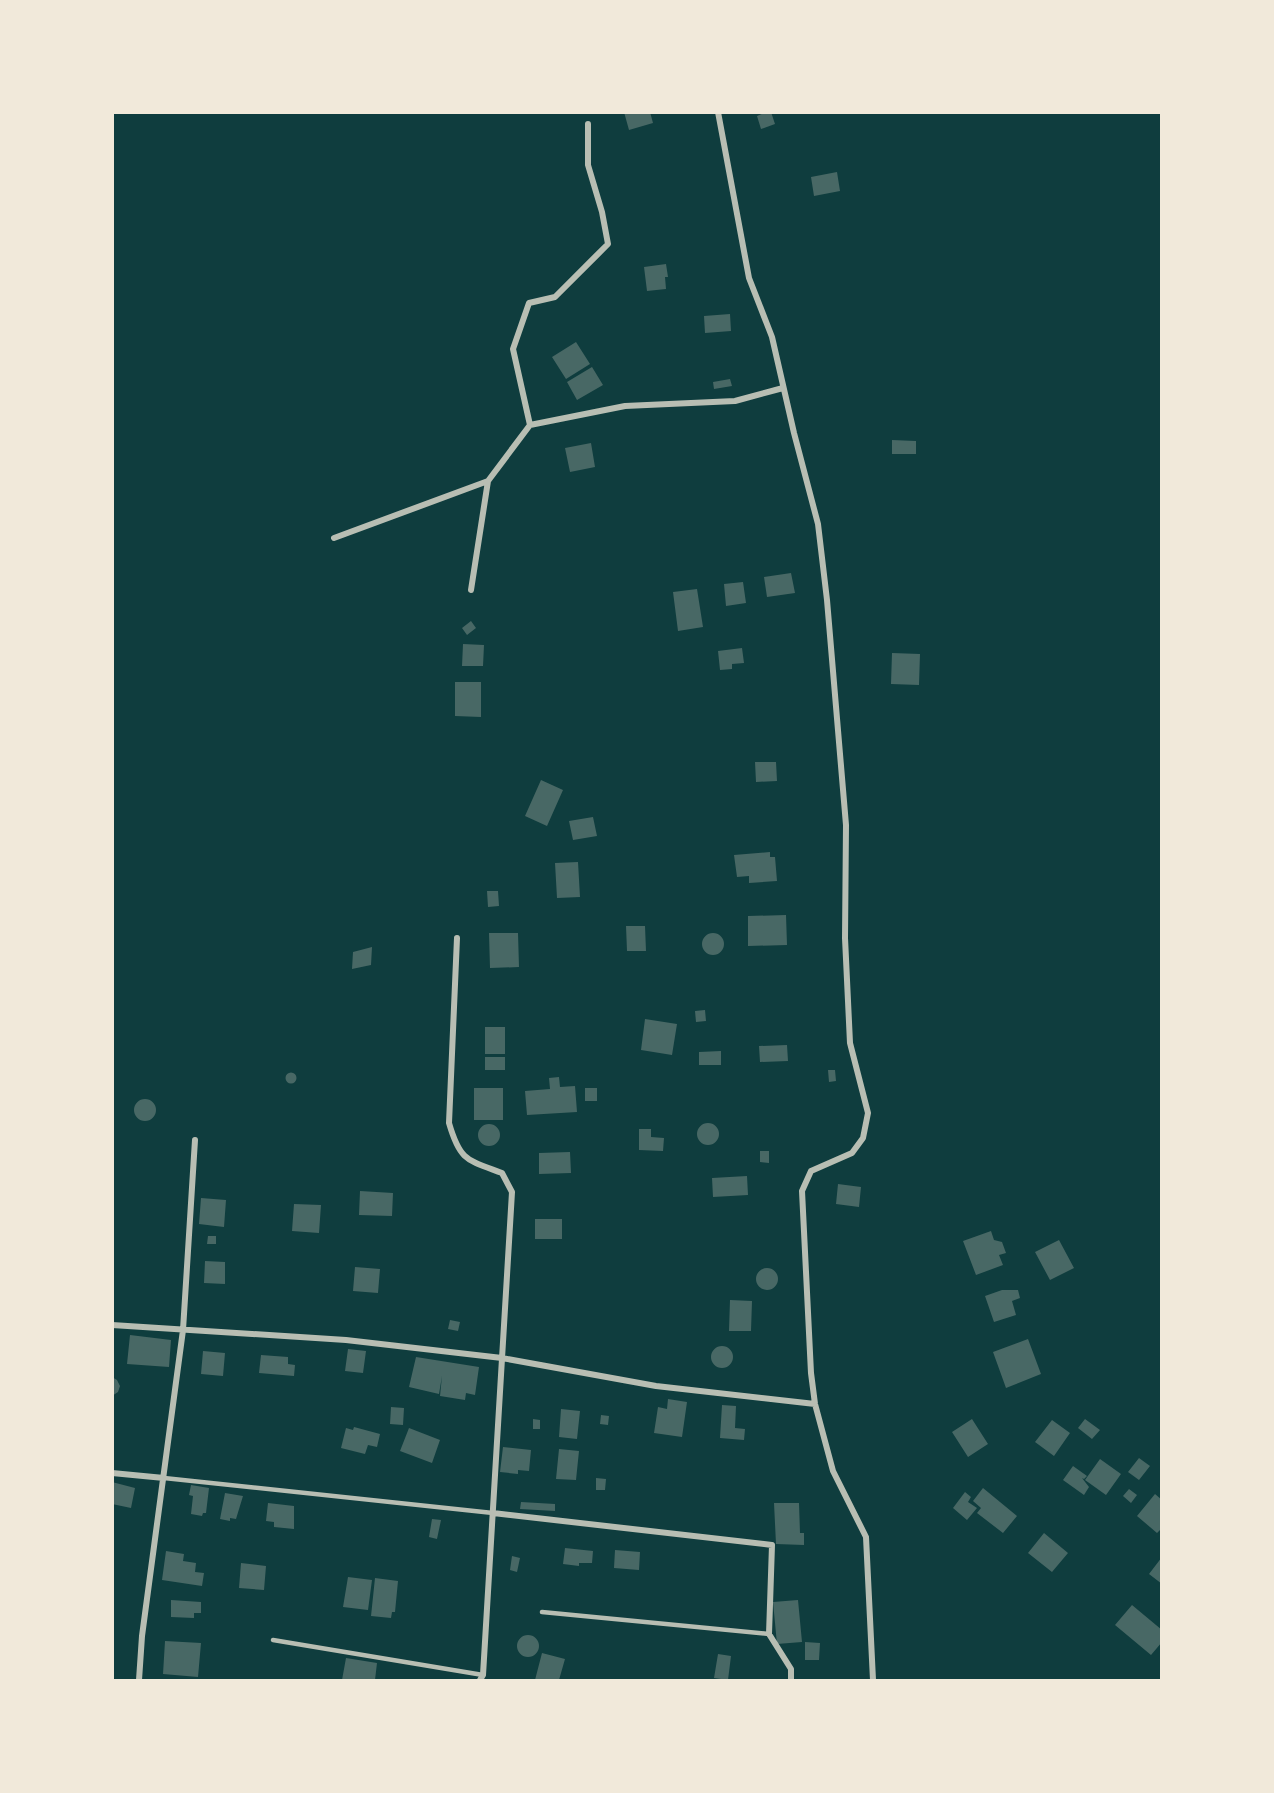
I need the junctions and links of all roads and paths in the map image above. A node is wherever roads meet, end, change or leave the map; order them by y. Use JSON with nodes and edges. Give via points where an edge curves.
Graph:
{"nodes":[{"id":1,"x":718,"y":112,"type":"edge"},
{"id":2,"x":588,"y":124,"type":"dead end"},
{"id":3,"x":783,"y":388,"type":"junction"},
{"id":4,"x":530,"y":425,"type":"junction"},
{"id":5,"x":488,"y":481,"type":"junction"},
{"id":6,"x":334,"y":538,"type":"dead end"},
{"id":7,"x":471,"y":590,"type":"dead end"},
{"id":8,"x":457,"y":938,"type":"dead end"},
{"id":9,"x":195,"y":1140,"type":"dead end"},
{"id":10,"x":112,"y":1325,"type":"edge"},
{"id":11,"x":183,"y":1330,"type":"junction"},
{"id":12,"x":502,"y":1358,"type":"junction"},
{"id":13,"x":815,"y":1404,"type":"junction"},
{"id":14,"x":112,"y":1473,"type":"edge"},
{"id":15,"x":164,"y":1478,"type":"junction"},
{"id":16,"x":493,"y":1513,"type":"junction"},
{"id":17,"x":542,"y":1612,"type":"dead end"},
{"id":18,"x":769,"y":1635,"type":"junction"},
{"id":19,"x":273,"y":1640,"type":"dead end"},
{"id":20,"x":482,"y":1678,"type":"edge"},
{"id":21,"x":139,"y":1680,"type":"edge"},
{"id":22,"x":791,"y":1680,"type":"edge"},
{"id":23,"x":873,"y":1680,"type":"edge"}],
"edges":[{"from":1,"to":3,"type":"street","via":[[750,278],[772,337]]},
{"from":2,"to":4,"type":"street","via":[[588,165],[608,244],[555,297],[529,303],[513,349]]},
{"from":3,"to":4,"type":"street","via":[[735,401],[625,406]]},
{"from":3,"to":13,"type":"street","via":[[818,524],[827,600],[846,825],[844,938],[850,1043],[868,1113],[863,1138],[852,1153],[811,1171],[802,1191]]},
{"from":4,"to":5,"type":"street"},
{"from":5,"to":6,"type":"street"},
{"from":5,"to":7,"type":"street"},
{"from":8,"to":12,"type":"street","via":[[449,1123],[455,1145],[466,1159],[502,1173],[512,1192]]},
{"from":9,"to":11,"type":"street"},
{"from":10,"to":11,"type":"street"},
{"from":11,"to":12,"type":"street","via":[[346,1340]]},
{"from":11,"to":15,"type":"street"},
{"from":12,"to":13,"type":"street","via":[[656,1386]]},
{"from":12,"to":16,"type":"street"},
{"from":13,"to":23,"type":"street","via":[[833,1471],[866,1537]]},
{"from":14,"to":15,"type":"street"},
{"from":15,"to":16,"type":"lane"},
{"from":15,"to":21,"type":"street"},
{"from":16,"to":18,"type":"street","via":[[772,1545]]},
{"from":16,"to":20,"type":"street"},
{"from":17,"to":18,"type":"lane"},
{"from":18,"to":22,"type":"street","via":[[791,1669]]},
{"from":19,"to":20,"type":"lane"}]}
